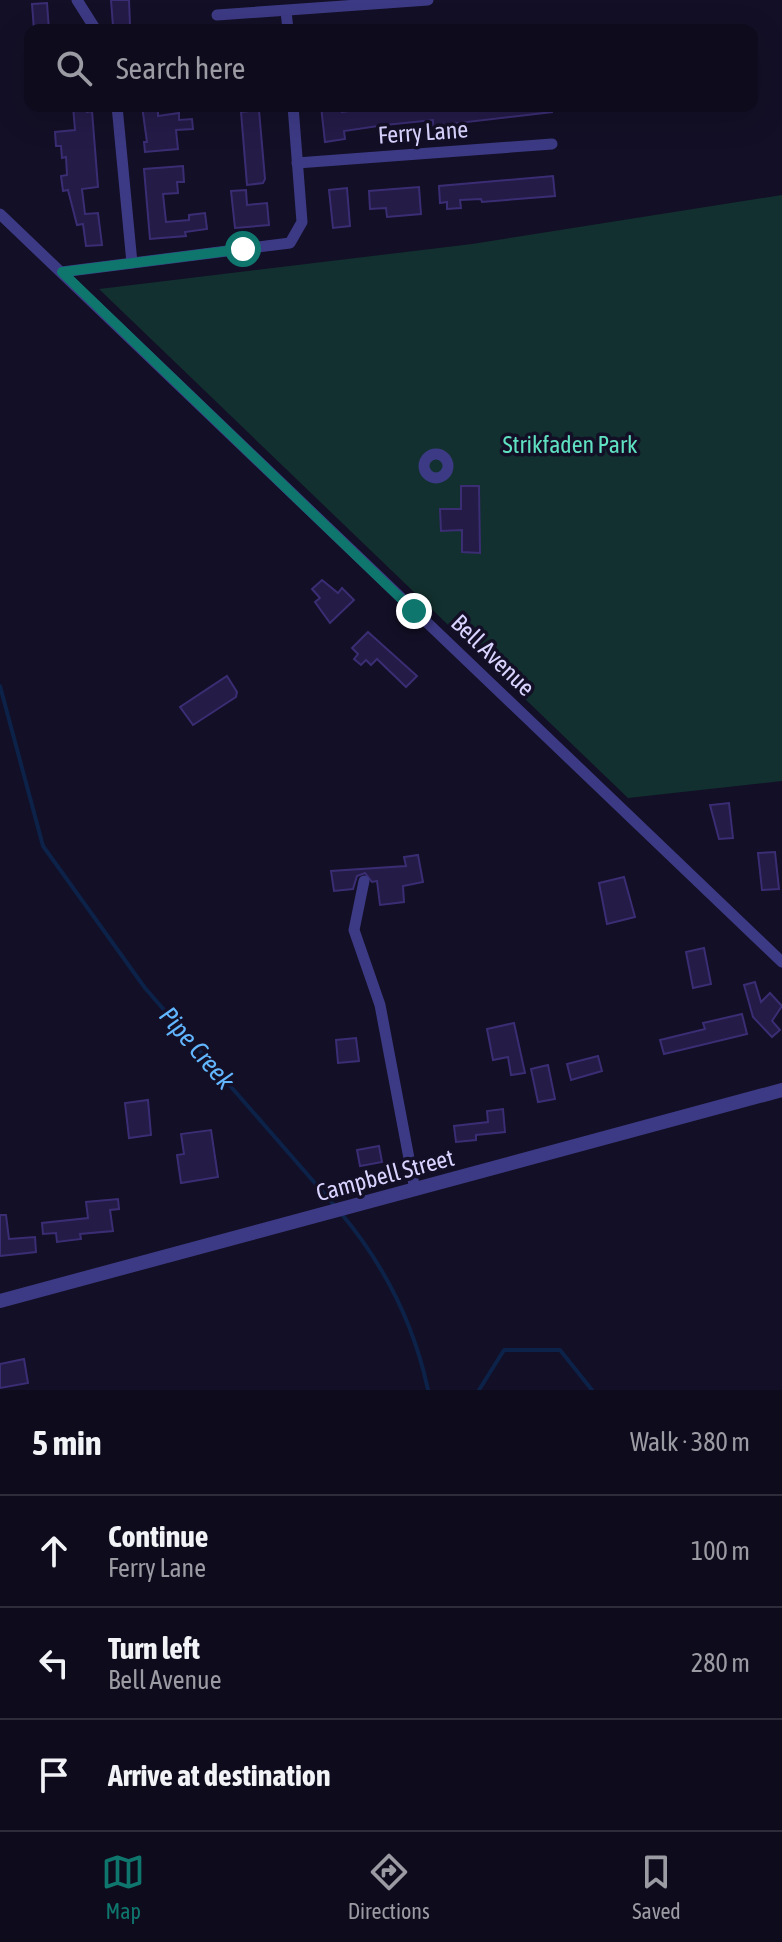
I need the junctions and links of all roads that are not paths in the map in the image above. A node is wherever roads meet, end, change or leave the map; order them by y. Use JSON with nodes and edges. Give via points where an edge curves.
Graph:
{"nodes":[{"id":1,"x":77,"y":0,"type":"edge"},
{"id":2,"x":428,"y":0,"type":"edge"},
{"id":3,"x":286,"y":11,"type":"junction"},
{"id":4,"x":217,"y":15,"type":"dead end"},
{"id":5,"x":92,"y":24,"type":"edge"},
{"id":6,"x":287,"y":24,"type":"edge"},
{"id":7,"x":118,"y":112,"type":"edge"},
{"id":8,"x":293,"y":112,"type":"edge"},
{"id":9,"x":552,"y":144,"type":"dead end"},
{"id":10,"x":297,"y":163,"type":"junction"},
{"id":11,"x":0,"y":214,"type":"edge"},
{"id":12,"x":132,"y":263,"type":"junction"},
{"id":13,"x":62,"y":272,"type":"junction"},
{"id":14,"x":364,"y":881,"type":"dead end"},
{"id":15,"x":782,"y":962,"type":"edge"},
{"id":16,"x":782,"y":1090,"type":"edge"},
{"id":17,"x":415,"y":1190,"type":"junction"},
{"id":18,"x":0,"y":1301,"type":"edge"}],
"edges":[{"from":1,"to":5,"type":"street"},
{"from":2,"to":3,"type":"street"},
{"from":3,"to":4,"type":"street"},
{"from":3,"to":6,"type":"street"},
{"from":7,"to":12,"type":"street"},
{"from":8,"to":10,"type":"street"},
{"from":9,"to":10,"type":"street","name":"Ferry Lane"},
{"from":10,"to":12,"type":"street","via":[[302,222],[290,243]]},
{"from":11,"to":13,"type":"street","name":"Bell Avenue"},
{"from":12,"to":13,"type":"street"},
{"from":13,"to":15,"type":"street","name":"Bell Avenue"},
{"from":14,"to":17,"type":"street","via":[[354,930],[380,1005]]},
{"from":16,"to":17,"type":"street","name":"Campbell Street"},
{"from":17,"to":18,"type":"street","name":"Campbell Street"}]}
